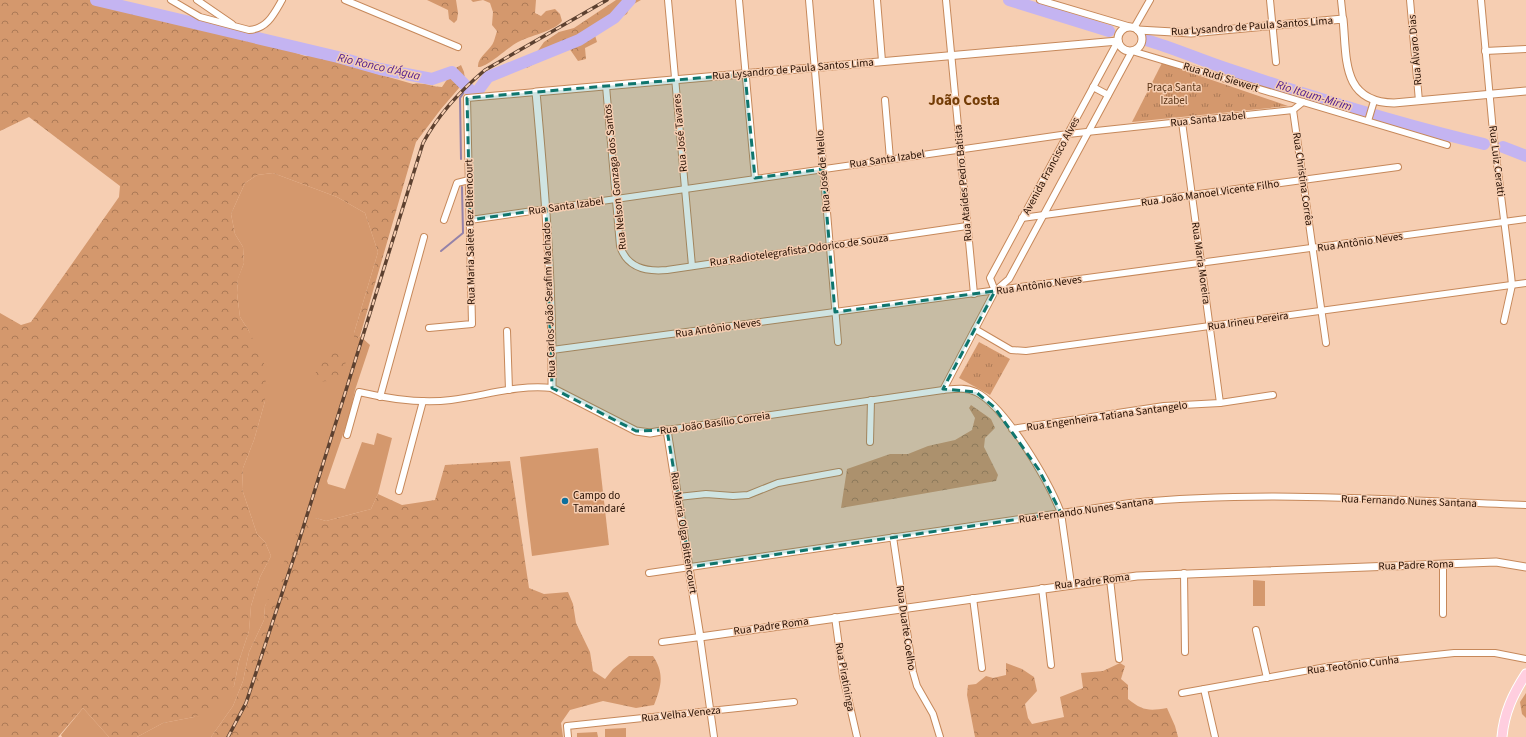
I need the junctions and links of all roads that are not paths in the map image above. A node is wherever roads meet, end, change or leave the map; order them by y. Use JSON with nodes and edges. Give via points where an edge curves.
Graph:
{"nodes":[{"id":1,"x":171,"y":0,"type":"edge"},
{"id":2,"x":197,"y":0,"type":"edge"},
{"id":3,"x":282,"y":0,"type":"edge"},
{"id":4,"x":345,"y":0,"type":"edge"},
{"id":5,"x":668,"y":0,"type":"edge"},
{"id":6,"x":738,"y":0,"type":"edge"},
{"id":7,"x":809,"y":0,"type":"edge"},
{"id":8,"x":877,"y":0,"type":"edge"},
{"id":9,"x":946,"y":0,"type":"edge"},
{"id":10,"x":1040,"y":0,"type":"edge"},
{"id":11,"x":1150,"y":0,"type":"edge"},
{"id":12,"x":1270,"y":0,"type":"edge"},
{"id":13,"x":1341,"y":0,"type":"edge"},
{"id":14,"x":1410,"y":0,"type":"edge"},
{"id":15,"x":1481,"y":0,"type":"edge"},
{"id":16,"x":1343,"y":19,"type":"junction"},
{"id":17,"x":1272,"y":25,"type":"junction"},
{"id":18,"x":237,"y":27,"type":"junction"},
{"id":19,"x":1134,"y":28,"type":"junction"},
{"id":20,"x":1118,"y":41,"type":"junction"},
{"id":21,"x":458,"y":47,"type":"dead end"},
{"id":22,"x":1526,"y":49,"type":"edge"},
{"id":23,"x":1132,"y":51,"type":"junction"},
{"id":24,"x":1485,"y":52,"type":"junction"},
{"id":25,"x":951,"y":55,"type":"junction"},
{"id":26,"x":882,"y":61,"type":"junction"},
{"id":27,"x":1276,"y":62,"type":"dead end"},
{"id":28,"x":814,"y":67,"type":"junction"},
{"id":29,"x":744,"y":74,"type":"junction"},
{"id":30,"x":675,"y":80,"type":"junction"},
{"id":31,"x":606,"y":86,"type":"junction"},
{"id":32,"x":1093,"y":87,"type":"junction"},
{"id":33,"x":1526,"y":91,"type":"edge"},
{"id":34,"x":536,"y":92,"type":"junction"},
{"id":35,"x":1489,"y":94,"type":"junction"},
{"id":36,"x":1108,"y":95,"type":"junction"},
{"id":37,"x":467,"y":98,"type":"joint"},
{"id":38,"x":885,"y":100,"type":"dead end"},
{"id":39,"x":1374,"y":101,"type":"junction"},
{"id":40,"x":1419,"y":101,"type":"junction"},
{"id":41,"x":1303,"y":102,"type":"junction"},
{"id":42,"x":1293,"y":110,"type":"junction"},
{"id":43,"x":1368,"y":121,"type":"junction"},
{"id":44,"x":1182,"y":122,"type":"junction"},
{"id":45,"x":1089,"y":131,"type":"junction"},
{"id":46,"x":1068,"y":134,"type":"junction"},
{"id":47,"x":1447,"y":145,"type":"dead end"},
{"id":48,"x":960,"y":149,"type":"junction"},
{"id":49,"x":890,"y":159,"type":"junction"},
{"id":50,"x":1398,"y":167,"type":"dead end"},
{"id":51,"x":822,"y":169,"type":"junction"},
{"id":52,"x":755,"y":178,"type":"junction"},
{"id":53,"x":469,"y":180,"type":"junction"},
{"id":54,"x":1303,"y":180,"type":"junction"},
{"id":55,"x":685,"y":189,"type":"junction"},
{"id":56,"x":1192,"y":195,"type":"junction"},
{"id":57,"x":616,"y":198,"type":"junction"},
{"id":58,"x":546,"y":209,"type":"junction"},
{"id":59,"x":1044,"y":215,"type":"junction"},
{"id":60,"x":1022,"y":218,"type":"junction"},
{"id":61,"x":444,"y":220,"type":"dead end"},
{"id":62,"x":470,"y":220,"type":"junction"},
{"id":63,"x":1526,"y":220,"type":"edge"},
{"id":64,"x":1505,"y":222,"type":"junction"},
{"id":65,"x":967,"y":226,"type":"junction"},
{"id":66,"x":424,"y":237,"type":"dead end"},
{"id":67,"x":829,"y":245,"type":"junction"},
{"id":68,"x":1312,"y":248,"type":"junction"},
{"id":69,"x":1201,"y":263,"type":"junction"},
{"id":70,"x":631,"y":264,"type":"joint"},
{"id":71,"x":692,"y":266,"type":"junction"},
{"id":72,"x":1526,"y":283,"type":"edge"},
{"id":73,"x":1512,"y":285,"type":"junction"},
{"id":74,"x":995,"y":291,"type":"junction"},
{"id":75,"x":974,"y":294,"type":"junction"},
{"id":76,"x":1322,"y":311,"type":"junction"},
{"id":77,"x":835,"y":312,"type":"junction"},
{"id":78,"x":1504,"y":321,"type":"dead end"},
{"id":79,"x":1209,"y":326,"type":"junction"},
{"id":80,"x":429,"y":328,"type":"dead end"},
{"id":81,"x":975,"y":329,"type":"junction"},
{"id":82,"x":507,"y":331,"type":"dead end"},
{"id":83,"x":838,"y":342,"type":"dead end"},
{"id":84,"x":1326,"y":343,"type":"dead end"},
{"id":85,"x":552,"y":350,"type":"junction"},
{"id":86,"x":552,"y":388,"type":"junction"},
{"id":87,"x":509,"y":390,"type":"junction"},
{"id":88,"x":943,"y":390,"type":"junction"},
{"id":89,"x":1273,"y":395,"type":"dead end"},
{"id":90,"x":380,"y":397,"type":"junction"},
{"id":91,"x":871,"y":400,"type":"junction"},
{"id":92,"x":423,"y":401,"type":"junction"},
{"id":93,"x":1220,"y":403,"type":"junction"},
{"id":94,"x":1012,"y":429,"type":"junction"},
{"id":95,"x":667,"y":430,"type":"junction"},
{"id":96,"x":347,"y":435,"type":"dead end"},
{"id":97,"x":870,"y":442,"type":"dead end"},
{"id":98,"x":838,"y":472,"type":"dead end"},
{"id":99,"x":400,"y":491,"type":"dead end"},
{"id":100,"x":678,"y":497,"type":"junction"},
{"id":101,"x":1526,"y":505,"type":"edge"},
{"id":102,"x":1061,"y":513,"type":"junction"},
{"id":103,"x":893,"y":537,"type":"junction"},
{"id":104,"x":1443,"y":565,"type":"junction"},
{"id":105,"x":690,"y":567,"type":"junction"},
{"id":106,"x":1526,"y":567,"type":"edge"},
{"id":107,"x":649,"y":573,"type":"dead end"},
{"id":108,"x":1184,"y":573,"type":"junction"},
{"id":109,"x":1110,"y":579,"type":"junction"},
{"id":110,"x":1071,"y":584,"type":"junction"},
{"id":111,"x":1042,"y":588,"type":"junction"},
{"id":112,"x":974,"y":598,"type":"junction"},
{"id":113,"x":903,"y":608,"type":"junction"},
{"id":114,"x":1443,"y":614,"type":"dead end"},
{"id":115,"x":835,"y":617,"type":"junction"},
{"id":116,"x":1256,"y":630,"type":"dead end"},
{"id":117,"x":700,"y":636,"type":"junction"},
{"id":118,"x":662,"y":642,"type":"dead end"},
{"id":119,"x":1185,"y":652,"type":"dead end"},
{"id":120,"x":1119,"y":659,"type":"dead end"},
{"id":121,"x":1526,"y":659,"type":"edge"},
{"id":122,"x":1051,"y":665,"type":"dead end"},
{"id":123,"x":982,"y":668,"type":"dead end"},
{"id":124,"x":1526,"y":674,"type":"edge"},
{"id":125,"x":1267,"y":678,"type":"junction"},
{"id":126,"x":1204,"y":689,"type":"junction"},
{"id":127,"x":1182,"y":693,"type":"dead end"},
{"id":128,"x":794,"y":702,"type":"dead end"},
{"id":129,"x":710,"y":711,"type":"junction"},
{"id":130,"x":568,"y":737,"type":"edge"},
{"id":131,"x":714,"y":737,"type":"edge"},
{"id":132,"x":857,"y":737,"type":"edge"},
{"id":133,"x":940,"y":737,"type":"edge"},
{"id":134,"x":1215,"y":737,"type":"edge"},
{"id":135,"x":1502,"y":737,"type":"edge"}],
"edges":[{"from":1,"to":18,"type":"street","via":[[195,15]]},
{"from":2,"to":18,"type":"street"},
{"from":3,"to":18,"type":"street","via":[[269,22],[263,26],[249,30]]},
{"from":4,"to":21,"type":"street"},
{"from":5,"to":30,"type":"street","name":"Rua José Tavares"},
{"from":6,"to":29,"type":"street"},
{"from":7,"to":28,"type":"street","name":"Rua José de Mello"},
{"from":8,"to":26,"type":"street"},
{"from":9,"to":25,"type":"street","name":"Rua Ataídes Pedro Batista"},
{"from":10,"to":19,"type":"street"},
{"from":11,"to":19,"type":"street"},
{"from":12,"to":17,"type":"street"},
{"from":13,"to":16,"type":"street"},
{"from":14,"to":40,"type":"street","name":"Rua Álvaro Dias"},
{"from":15,"to":24,"type":"street","name":"Rua Luiz Ceratti"},
{"from":16,"to":17,"type":"street","name":"Rua Lysandro de Paula Santos Lima"},
{"from":16,"to":39,"type":"street","via":[[1352,82],[1362,94]]},
{"from":17,"to":19,"type":"street","name":"Rua Lysandro de Paula Santos Lima","via":[[1177,33]]},
{"from":17,"to":27,"type":"street"},
{"from":19,"to":20,"type":"street","via":[[1121,31]]},
{"from":19,"to":23,"type":"street","via":[[1142,40],[1139,47]]},
{"from":20,"to":23,"type":"street","via":[[1125,50]]},
{"from":20,"to":25,"type":"street","name":"Rua Lysandro de Paula Santos Lima"},
{"from":20,"to":32,"type":"street","name":"Avenida Francisco Alves"},
{"from":22,"to":24,"type":"street"},
{"from":23,"to":36,"type":"street","name":"Avenida Francisco Alves"},
{"from":23,"to":41,"type":"street","name":"Rua Rudi Siewert"},
{"from":24,"to":35,"type":"street","name":"Rua Luiz Ceratti"},
{"from":25,"to":26,"type":"street","name":"Rua Lysandro de Paula Santos Lima"},
{"from":25,"to":48,"type":"street","name":"Rua Ataídes Pedro Batista"},
{"from":26,"to":28,"type":"street","name":"Rua Lysandro de Paula Santos Lima"},
{"from":28,"to":29,"type":"street","name":"Rua Lysandro de Paula Santos Lima"},
{"from":28,"to":51,"type":"street","name":"Rua José de Mello"},
{"from":29,"to":30,"type":"street","name":"Rua Lysandro de Paula Santos Lima"},
{"from":29,"to":52,"type":"street"},
{"from":30,"to":31,"type":"street","name":"Rua Lysandro de Paula Santos Lima"},
{"from":30,"to":55,"type":"street","name":"Rua José Tavares"},
{"from":31,"to":34,"type":"street","name":"Rua Lysandro de Paula Santos Lima"},
{"from":31,"to":57,"type":"street","name":"Rua Nelson Gonzaga dos Santos"},
{"from":32,"to":36,"type":"street"},
{"from":32,"to":46,"type":"street","name":"Avenida Francisco Alves"},
{"from":33,"to":35,"type":"street"},
{"from":34,"to":37,"type":"street","name":"Rua Lysandro de Paula Santos Lima"},
{"from":34,"to":58,"type":"street","name":"Rua Carlos João Serafim Machado"},
{"from":35,"to":40,"type":"street"},
{"from":35,"to":64,"type":"street","name":"Rua Luiz Ceratti"},
{"from":36,"to":45,"type":"street","name":"Avenida Francisco Alves"},
{"from":37,"to":53,"type":"street","name":"Rua Maria Salete Bez Bitencourt"},
{"from":38,"to":49,"type":"street"},
{"from":39,"to":40,"type":"street"},
{"from":39,"to":43,"type":"street"},
{"from":41,"to":42,"type":"street"},
{"from":41,"to":43,"type":"street","name":"Rua Rudi Siewert"},
{"from":42,"to":44,"type":"street","name":"Rua Santa Izabel"},
{"from":42,"to":54,"type":"street","name":"Rua Christina Corrêa"},
{"from":43,"to":47,"type":"street","name":"Rua Rudi Siewert"},
{"from":44,"to":45,"type":"street","name":"Rua Santa Izabel"},
{"from":44,"to":56,"type":"street","name":"Rua Maria Moreira"},
{"from":45,"to":46,"type":"street","name":"Rua Santa Izabel"},
{"from":45,"to":59,"type":"street","name":"Avenida Francisco Alves"},
{"from":46,"to":48,"type":"street","name":"Rua Santa Izabel"},
{"from":46,"to":60,"type":"street","name":"Avenida Francisco Alves"},
{"from":48,"to":49,"type":"street","name":"Rua Santa Izabel"},
{"from":48,"to":65,"type":"street","name":"Rua Ataídes Pedro Batista"},
{"from":49,"to":51,"type":"street","name":"Rua Santa Izabel"},
{"from":50,"to":54,"type":"street","name":"Rua João Manoel Vicente Filho"},
{"from":51,"to":52,"type":"street","name":"Rua Santa Izabel"},
{"from":51,"to":67,"type":"street","name":"Rua José de Mello"},
{"from":52,"to":55,"type":"street","name":"Rua Santa Izabel"},
{"from":53,"to":61,"type":"street","via":[[457,183]]},
{"from":53,"to":62,"type":"street","name":"Rua Maria Salete Bez Bitencourt"},
{"from":54,"to":56,"type":"street","name":"Rua João Manoel Vicente Filho"},
{"from":54,"to":68,"type":"street","name":"Rua Christina Corrêa"},
{"from":55,"to":57,"type":"street","name":"Rua Santa Izabel"},
{"from":55,"to":71,"type":"street","name":"Rua José Tavares"},
{"from":56,"to":59,"type":"street","name":"Rua João Manoel Vicente Filho"},
{"from":56,"to":69,"type":"street","name":"Rua Maria Moreira"},
{"from":57,"to":58,"type":"street","name":"Rua Santa Izabel"},
{"from":57,"to":70,"type":"street","name":"Rua Nelson Gonzaga dos Santos","via":[[620,246]]},
{"from":58,"to":62,"type":"street","name":"Rua Santa Izabel"},
{"from":58,"to":85,"type":"street","name":"Rua Carlos João Serafim Machado"},
{"from":59,"to":60,"type":"street","name":"Rua João Manoel Vicente Filho"},
{"from":59,"to":74,"type":"street","name":"Avenida Francisco Alves","via":[[1009,280]]},
{"from":60,"to":74,"type":"street","name":"Avenida Francisco Alves","via":[[990,278]]},
{"from":62,"to":80,"type":"street","name":"Rua Maria Salete Bez Bitencourt","via":[[472,324]]},
{"from":63,"to":64,"type":"street","name":"Rua Antônio Neves"},
{"from":64,"to":68,"type":"street","name":"Rua Antônio Neves"},
{"from":64,"to":73,"type":"street","name":"Rua Luiz Ceratti"},
{"from":65,"to":67,"type":"street","name":"Rua Radiotelegrafista Odorico de Souza"},
{"from":65,"to":75,"type":"street","name":"Rua Ataídes Pedro Batista"},
{"from":66,"to":90,"type":"street"},
{"from":67,"to":71,"type":"street","name":"Rua Radiotelegrafista Odorico de Souza"},
{"from":67,"to":77,"type":"street","name":"Rua José de Mello"},
{"from":68,"to":69,"type":"street","name":"Rua Antônio Neves"},
{"from":68,"to":76,"type":"street","name":"Rua Christina Corrêa"},
{"from":69,"to":74,"type":"street","name":"Rua Antônio Neves"},
{"from":69,"to":79,"type":"street","name":"Rua Maria Moreira"},
{"from":70,"to":71,"type":"street","name":"Rua Radiotelegrafista Odorico de Souza","via":[[644,270],[658,271]]},
{"from":72,"to":73,"type":"street","name":"Rua Irineu Pereira"},
{"from":73,"to":76,"type":"street","name":"Rua Irineu Pereira"},
{"from":73,"to":78,"type":"street","name":"Rua Luiz Ceratti"},
{"from":74,"to":75,"type":"street","name":"Rua Antônio Neves"},
{"from":74,"to":81,"type":"street","name":"Avenida Francisco Alves"},
{"from":75,"to":77,"type":"street","name":"Rua Antônio Neves"},
{"from":76,"to":79,"type":"street","name":"Rua Irineu Pereira"},
{"from":76,"to":84,"type":"street","name":"Rua Christina Corrêa"},
{"from":77,"to":83,"type":"street","name":"Rua José de Mello"},
{"from":77,"to":85,"type":"street","name":"Rua Antônio Neves"},
{"from":79,"to":81,"type":"street","name":"Rua Irineu Pereira","via":[[1017,352]]},
{"from":79,"to":93,"type":"street","name":"Rua Maria Moreira"},
{"from":81,"to":88,"type":"street","name":"Avenida Francisco Alves"},
{"from":82,"to":87,"type":"street"},
{"from":85,"to":86,"type":"street","name":"Rua Carlos João Serafim Machado"},
{"from":86,"to":87,"type":"street","name":"Rua João Basílio Correia"},
{"from":86,"to":95,"type":"street","name":"Rua João Basílio Correia","via":[[628,428],[643,432]]},
{"from":87,"to":92,"type":"street","name":"Rua João Basílio Correia","via":[[450,400]]},
{"from":88,"to":91,"type":"street","name":"Rua João Basílio Correia"},
{"from":88,"to":94,"type":"street","name":"Rua João Basílio Correia","via":[[963,389],[976,392],[994,407]]},
{"from":89,"to":93,"type":"street","name":"Rua Engenheira Tatiana Santangelo"},
{"from":90,"to":92,"type":"street","name":"Rua João Basílio Correia"},
{"from":90,"to":96,"type":"street","name":"Rua João Basílio Correia","via":[[359,392]]},
{"from":91,"to":95,"type":"street","name":"Rua João Basílio Correia"},
{"from":91,"to":97,"type":"street"},
{"from":92,"to":99,"type":"street"},
{"from":93,"to":94,"type":"street","name":"Rua Engenheira Tatiana Santangelo","via":[[1164,406]]},
{"from":94,"to":102,"type":"street","name":"Rua João Basílio Correia","via":[[1040,470]]},
{"from":95,"to":100,"type":"street","name":"Rua Maria Olga Bittencourt"},
{"from":98,"to":100,"type":"street","via":[[778,483],[748,495],[706,494]]},
{"from":100,"to":105,"type":"street","name":"Rua Maria Olga Bittencourt"},
{"from":101,"to":102,"type":"street","name":"Rua Fernando Nunes Santana","via":[[1243,496],[1168,500]]},
{"from":102,"to":103,"type":"street","name":"Rua Fernando Nunes Santana"},
{"from":102,"to":110,"type":"street","name":"Rua João Basílio Correia"},
{"from":103,"to":105,"type":"street","name":"Rua Fernando Nunes Santana"},
{"from":103,"to":113,"type":"street","name":"Rua Duarte Coelho"},
{"from":104,"to":106,"type":"street","name":"Rua Padre Roma","via":[[1496,562]]},
{"from":104,"to":108,"type":"street","name":"Rua Padre Roma"},
{"from":104,"to":114,"type":"street"},
{"from":105,"to":107,"type":"street","name":"Rua Fernando Nunes Santana"},
{"from":105,"to":117,"type":"street","name":"Rua Maria Olga Bittencourt"},
{"from":108,"to":109,"type":"street","name":"Rua Padre Roma"},
{"from":108,"to":119,"type":"street"},
{"from":109,"to":110,"type":"street","name":"Rua Padre Roma"},
{"from":109,"to":120,"type":"street"},
{"from":110,"to":111,"type":"street","name":"Rua Padre Roma"},
{"from":111,"to":112,"type":"street","name":"Rua Padre Roma"},
{"from":111,"to":122,"type":"street"},
{"from":112,"to":113,"type":"street","name":"Rua Padre Roma"},
{"from":112,"to":123,"type":"street"},
{"from":113,"to":115,"type":"street","name":"Rua Padre Roma"},
{"from":113,"to":133,"type":"street","name":"Rua Duarte Coelho","via":[[914,679],[933,714]]},
{"from":115,"to":117,"type":"street","name":"Rua Padre Roma"},
{"from":115,"to":132,"type":"street","name":"Rua Piratininga","via":[[843,676]]},
{"from":116,"to":125,"type":"street"},
{"from":117,"to":118,"type":"street","name":"Rua Padre Roma"},
{"from":117,"to":129,"type":"street"},
{"from":121,"to":125,"type":"street","name":"Rua Teotônio Cunha","via":[[1495,653],[1470,652],[1345,664]]},
{"from":124,"to":135,"type":"main road","via":[[1507,708]]},
{"from":125,"to":126,"type":"street","name":"Rua Teotônio Cunha"},
{"from":126,"to":127,"type":"street","name":"Rua Teotônio Cunha"},
{"from":126,"to":134,"type":"street"},
{"from":128,"to":129,"type":"street","name":"Rua Velha Veneza"},
{"from":129,"to":130,"type":"street","name":"Rua Velha Veneza","via":[[567,726]]},
{"from":129,"to":131,"type":"street"}]}
